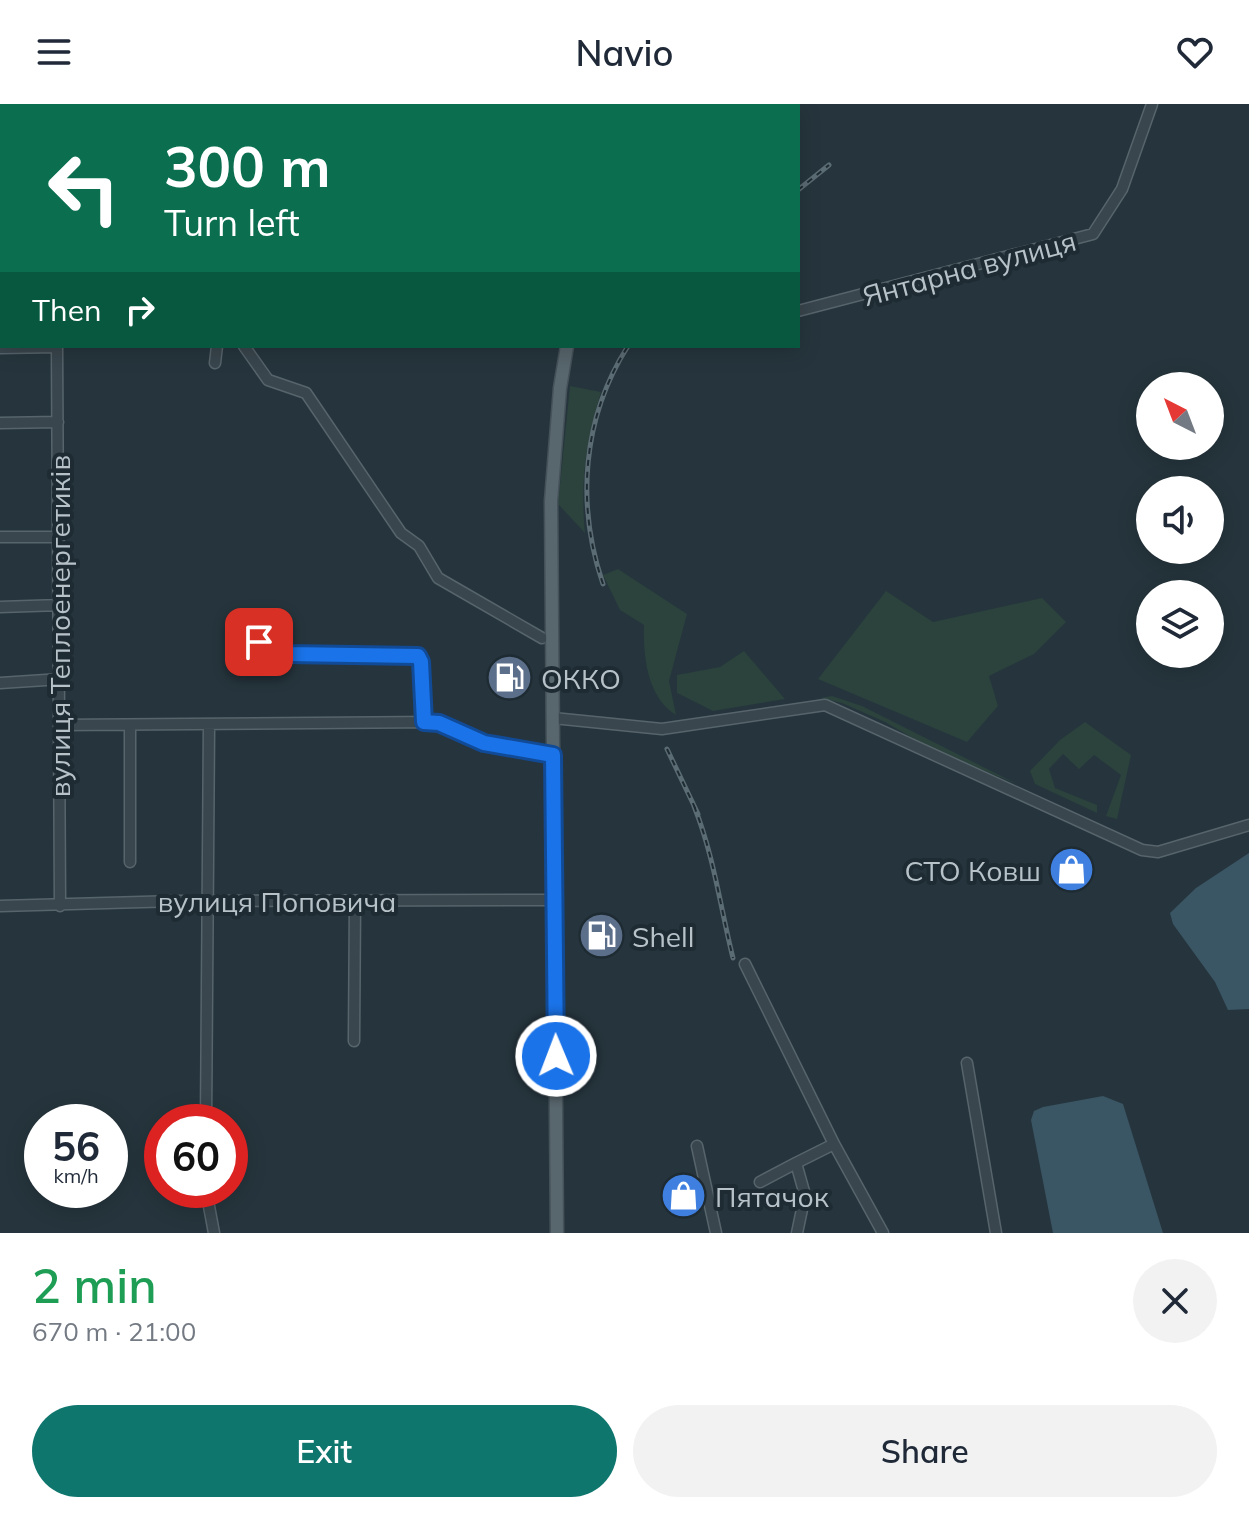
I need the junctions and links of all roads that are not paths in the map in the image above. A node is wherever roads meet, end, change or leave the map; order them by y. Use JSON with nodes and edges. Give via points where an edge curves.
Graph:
{"nodes":[{"id":1,"x":1152,"y":104,"type":"edge"},
{"id":2,"x":800,"y":311,"type":"edge"},
{"id":3,"x":57,"y":348,"type":"edge"},
{"id":4,"x":217,"y":348,"type":"edge"},
{"id":5,"x":245,"y":348,"type":"edge"},
{"id":6,"x":567,"y":348,"type":"edge"},
{"id":7,"x":215,"y":363,"type":"dead end"},
{"id":8,"x":58,"y":422,"type":"junction"},
{"id":9,"x":0,"y":423,"type":"edge"},
{"id":10,"x":0,"y":537,"type":"edge"},
{"id":11,"x":60,"y":537,"type":"junction"},
{"id":12,"x":61,"y":605,"type":"junction"},
{"id":13,"x":0,"y":607,"type":"edge"},
{"id":14,"x":542,"y":638,"type":"dead end"},
{"id":15,"x":259,"y":642,"type":"dead end"},
{"id":16,"x":61,"y":679,"type":"junction"},
{"id":17,"x":0,"y":683,"type":"edge"},
{"id":18,"x":553,"y":718,"type":"junction"},
{"id":19,"x":424,"y":722,"type":"junction"},
{"id":20,"x":60,"y":725,"type":"junction"},
{"id":21,"x":130,"y":725,"type":"junction"},
{"id":22,"x":209,"y":725,"type":"junction"},
{"id":23,"x":553,"y":755,"type":"junction"},
{"id":24,"x":1249,"y":825,"type":"edge"},
{"id":25,"x":130,"y":862,"type":"dead end"},
{"id":26,"x":554,"y":900,"type":"junction"},
{"id":27,"x":355,"y":901,"type":"junction"},
{"id":28,"x":209,"y":902,"type":"junction"},
{"id":29,"x":0,"y":906,"type":"edge"},
{"id":30,"x":60,"y":906,"type":"junction"},
{"id":31,"x":745,"y":964,"type":"dead end"},
{"id":32,"x":354,"y":1041,"type":"dead end"},
{"id":33,"x":967,"y":1063,"type":"dead end"},
{"id":34,"x":206,"y":1104,"type":"edge"},
{"id":35,"x":834,"y":1144,"type":"junction"},
{"id":36,"x":697,"y":1146,"type":"dead end"},
{"id":37,"x":796,"y":1163,"type":"junction"},
{"id":38,"x":760,"y":1182,"type":"dead end"},
{"id":39,"x":209,"y":1208,"type":"edge"},
{"id":40,"x":214,"y":1233,"type":"edge"},
{"id":41,"x":557,"y":1233,"type":"edge"},
{"id":42,"x":716,"y":1233,"type":"edge"},
{"id":43,"x":797,"y":1233,"type":"edge"},
{"id":44,"x":883,"y":1233,"type":"edge"},
{"id":45,"x":996,"y":1233,"type":"edge"}],
"edges":[{"from":1,"to":2,"type":"street","name":"Янтарна вулиця","via":[[1122,189],[1093,234]]},
{"from":3,"to":8,"type":"street","name":"вулиця Теплоенергетиків"},
{"from":4,"to":7,"type":"street"},
{"from":5,"to":14,"type":"street","via":[[268,380],[306,393],[438,578]]},
{"from":6,"to":18,"type":"main road","via":[[551,501]]},
{"from":8,"to":9,"type":"street"},
{"from":8,"to":11,"type":"street","name":"вулиця Теплоенергетиків"},
{"from":10,"to":11,"type":"street"},
{"from":11,"to":12,"type":"street","name":"вулиця Теплоенергетиків"},
{"from":12,"to":13,"type":"street"},
{"from":12,"to":16,"type":"street","name":"вулиця Теплоенергетиків"},
{"from":15,"to":19,"type":"street","via":[[287,654],[418,656]]},
{"from":16,"to":17,"type":"street"},
{"from":16,"to":20,"type":"street","name":"вулиця Теплоенергетиків"},
{"from":18,"to":23,"type":"main road"},
{"from":18,"to":24,"type":"street","via":[[662,729],[825,705],[1150,852]]},
{"from":19,"to":22,"type":"street"},
{"from":19,"to":23,"type":"street","via":[[439,723],[484,743]]},
{"from":20,"to":21,"type":"street"},
{"from":20,"to":30,"type":"street","name":"вулиця Теплоенергетиків"},
{"from":21,"to":22,"type":"street"},
{"from":21,"to":25,"type":"street"},
{"from":22,"to":28,"type":"street"},
{"from":23,"to":26,"type":"main road"},
{"from":26,"to":27,"type":"street","name":"вулиця Поповича"},
{"from":26,"to":41,"type":"main road"},
{"from":27,"to":28,"type":"street","name":"вулиця Поповича"},
{"from":27,"to":32,"type":"street"},
{"from":28,"to":30,"type":"street","name":"вулиця Поповича"},
{"from":28,"to":34,"type":"street"},
{"from":29,"to":30,"type":"street","name":"вулиця Поповича"},
{"from":31,"to":35,"type":"street"},
{"from":33,"to":45,"type":"street"},
{"from":35,"to":37,"type":"street"},
{"from":35,"to":44,"type":"street"},
{"from":36,"to":42,"type":"street"},
{"from":37,"to":38,"type":"street"},
{"from":37,"to":43,"type":"street","via":[[805,1195]]},
{"from":39,"to":40,"type":"street"}]}
